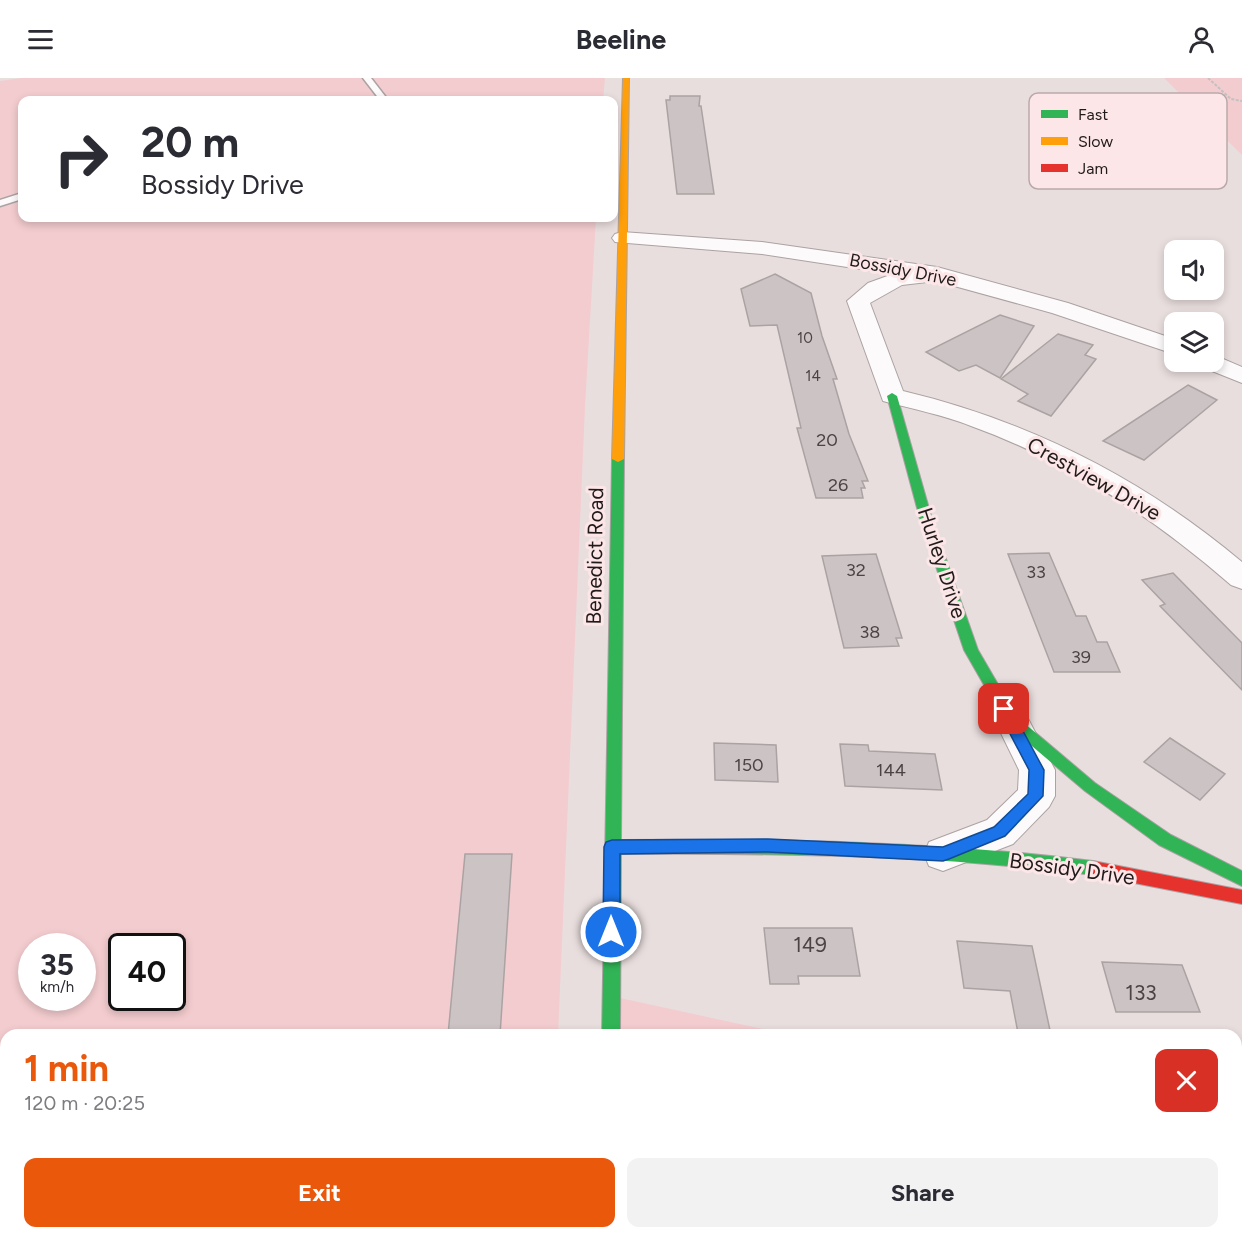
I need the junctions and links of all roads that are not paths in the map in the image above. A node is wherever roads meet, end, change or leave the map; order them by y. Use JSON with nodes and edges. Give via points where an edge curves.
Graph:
{"nodes":[{"id":1,"x":367,"y":78,"type":"edge"},
{"id":2,"x":626,"y":78,"type":"edge"},
{"id":3,"x":381,"y":96,"type":"edge"},
{"id":4,"x":18,"y":197,"type":"edge"},
{"id":5,"x":0,"y":202,"type":"edge"},
{"id":6,"x":622,"y":238,"type":"junction"},
{"id":7,"x":777,"y":250,"type":"junction"},
{"id":8,"x":937,"y":274,"type":"junction"},
{"id":9,"x":858,"y":301,"type":"junction"},
{"id":10,"x":1164,"y":344,"type":"edge"},
{"id":11,"x":1224,"y":368,"type":"edge"},
{"id":12,"x":1242,"y":376,"type":"edge"},
{"id":13,"x":892,"y":396,"type":"junction"},
{"id":14,"x":1242,"y":578,"type":"edge"},
{"id":15,"x":1012,"y":721,"type":"junction"},
{"id":16,"x":612,"y":847,"type":"junction"},
{"id":17,"x":943,"y":854,"type":"junction"},
{"id":18,"x":1242,"y":879,"type":"edge"},
{"id":19,"x":1242,"y":897,"type":"edge"},
{"id":20,"x":611,"y":1029,"type":"edge"}],
"edges":[{"from":1,"to":3,"type":"lane"},
{"from":2,"to":6,"type":"street","name":"Benedict Road"},
{"from":4,"to":5,"type":"lane"},
{"from":6,"to":7,"type":"street","name":"Bossidy Drive"},
{"from":6,"to":16,"type":"street","name":"Benedict Road"},
{"from":7,"to":8,"type":"street","name":"Bossidy Drive"},
{"from":7,"to":9,"type":"street","via":[[819,266],[844,283]]},
{"from":8,"to":9,"type":"street","via":[[887,281]]},
{"from":8,"to":10,"type":"street","name":"Bossidy Drive","via":[[1060,308]]},
{"from":9,"to":13,"type":"street"},
{"from":11,"to":12,"type":"street"},
{"from":13,"to":14,"type":"street","name":"Crestview Drive","via":[[981,420],[1063,456],[1157,512]]},
{"from":13,"to":15,"type":"street","name":"Hurley Drive","via":[[926,519],[971,650]]},
{"from":15,"to":17,"type":"street","name":"Hurley Drive","via":[[1036,770],[1036,796],[1000,831]]},
{"from":15,"to":18,"type":"street","name":"Hurley Drive","via":[[1090,788],[1165,840]]},
{"from":16,"to":17,"type":"street","name":"Bossidy Drive","via":[[768,845]]},
{"from":16,"to":20,"type":"street","name":"Benedict Road"},
{"from":17,"to":19,"type":"street","name":"Bossidy Drive","via":[[1046,862]]}]}
